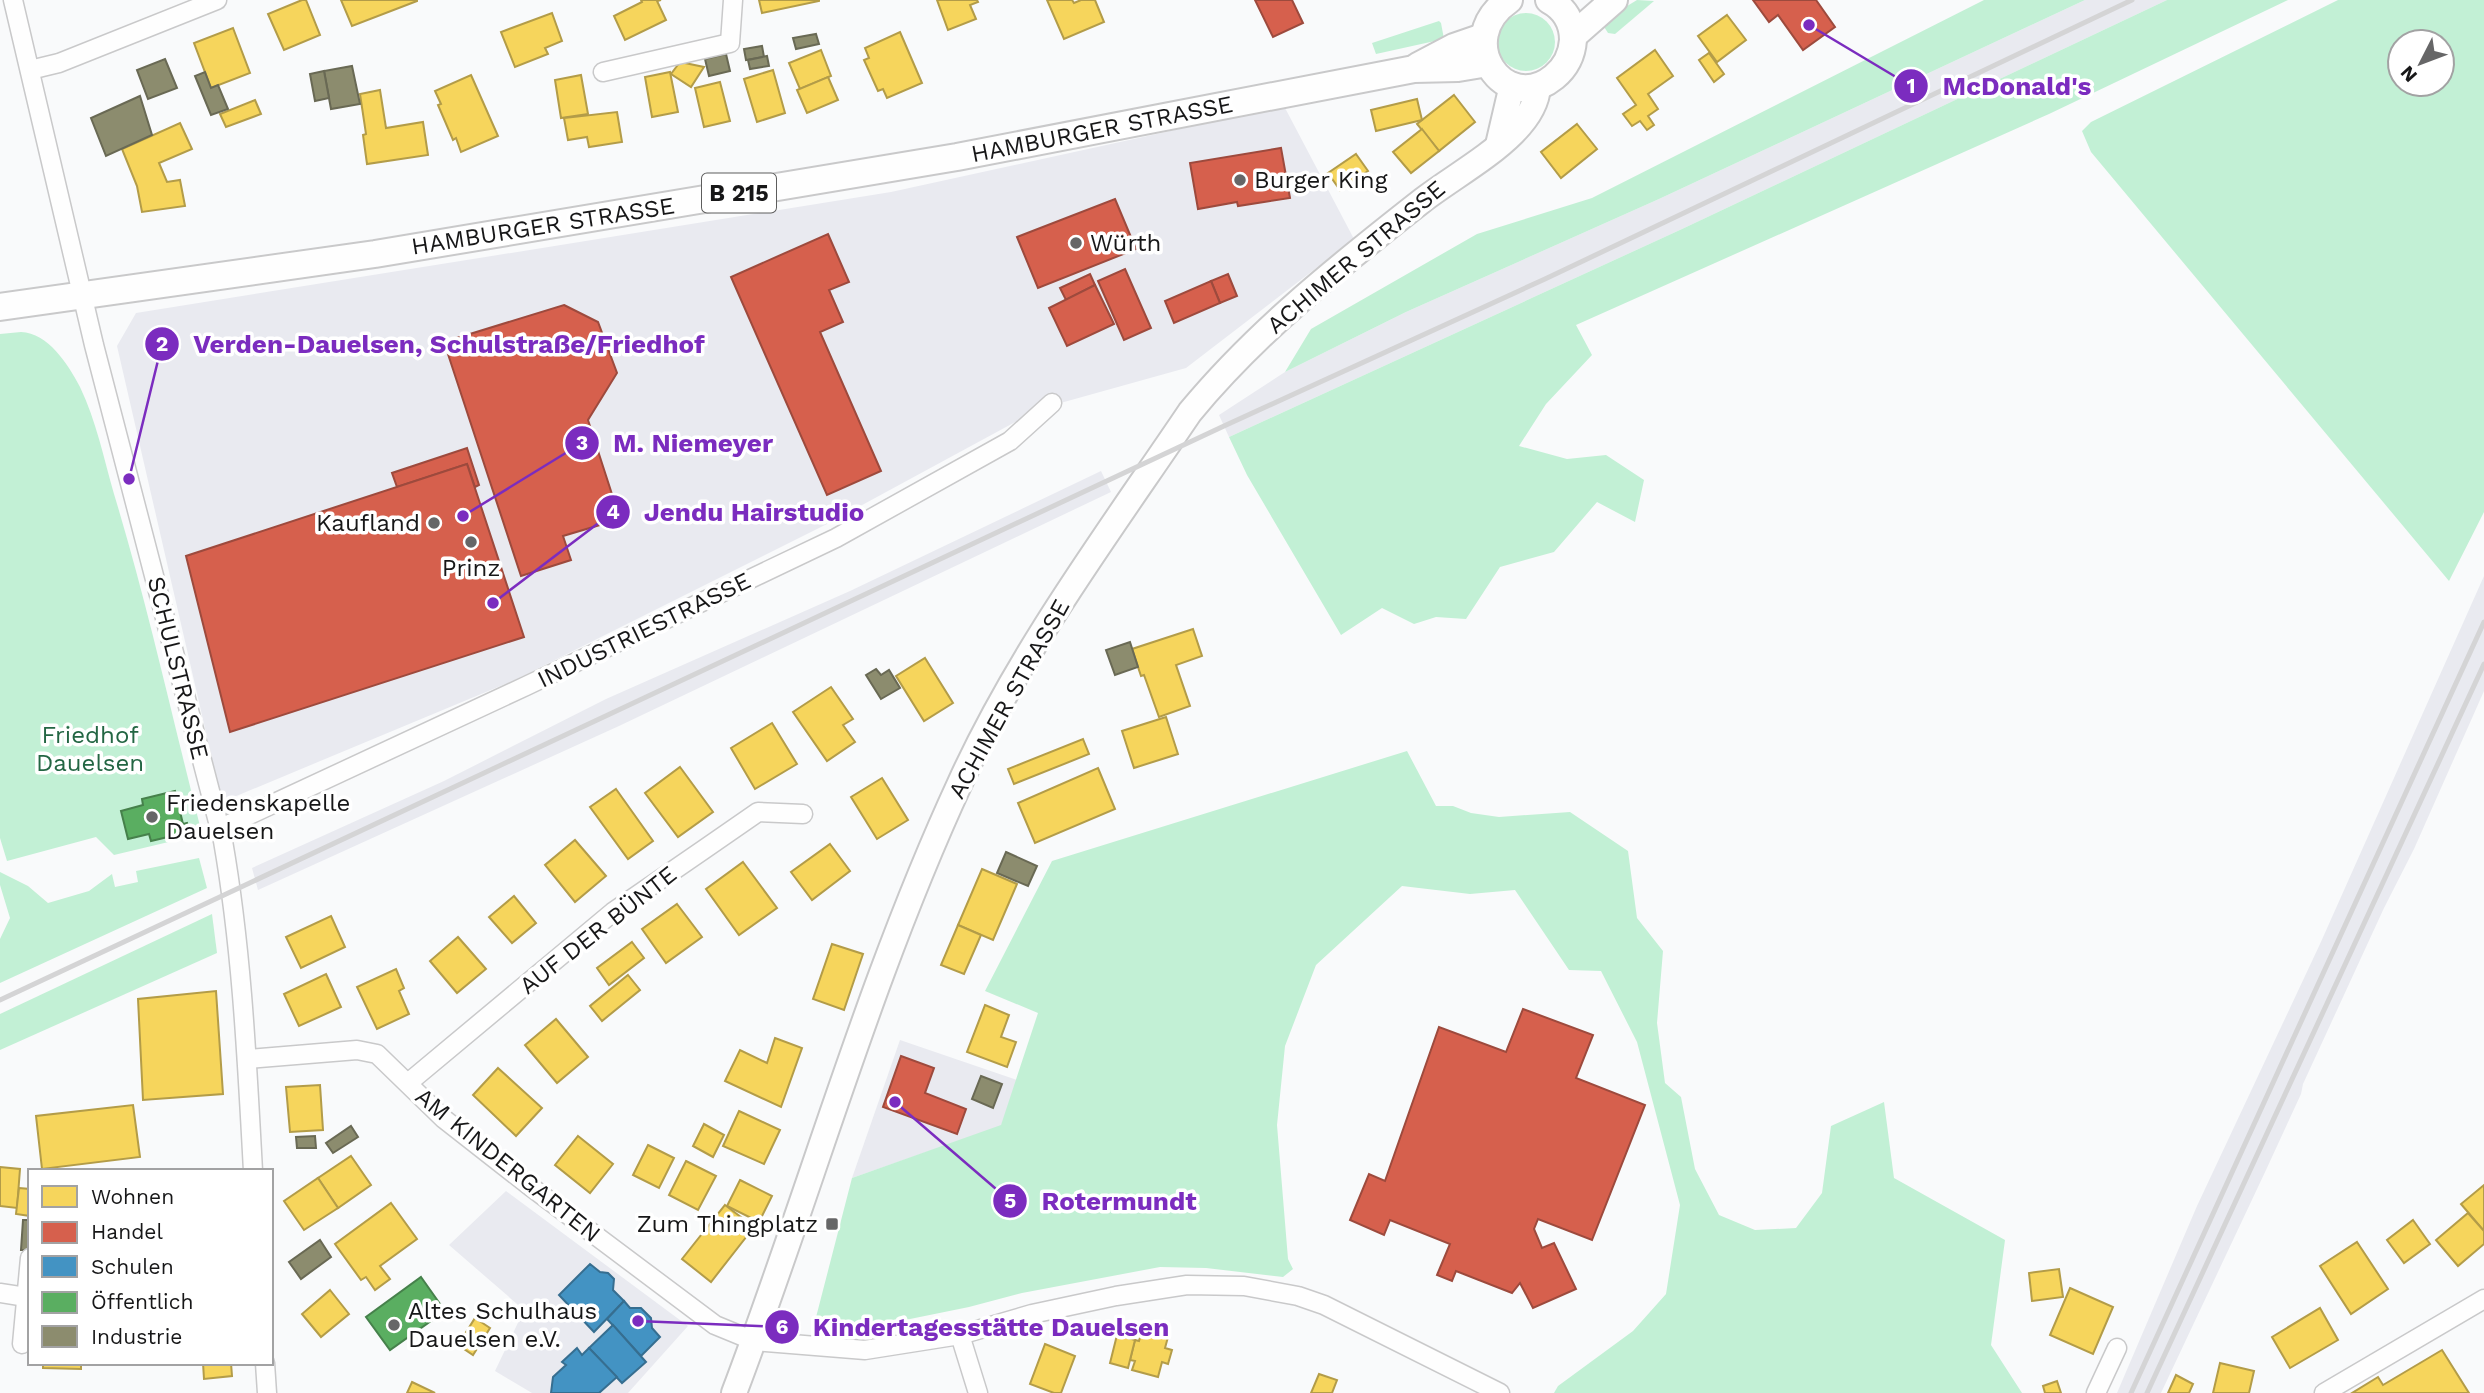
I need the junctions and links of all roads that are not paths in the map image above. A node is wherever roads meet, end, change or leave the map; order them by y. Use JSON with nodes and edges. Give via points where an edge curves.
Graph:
{"nodes":[{"id":1,"x":13,"y":0,"type":"edge"},
{"id":2,"x":217,"y":0,"type":"edge"},
{"id":3,"x":733,"y":0,"type":"edge"},
{"id":4,"x":1509,"y":0,"type":"edge"},
{"id":5,"x":1614,"y":0,"type":"edge"},
{"id":6,"x":1562,"y":3,"type":"edge"},
{"id":7,"x":1573,"y":36,"type":"junction"},
{"id":8,"x":1483,"y":37,"type":"junction"},
{"id":9,"x":1488,"y":63,"type":"junction"},
{"id":10,"x":1414,"y":69,"type":"junction"},
{"id":11,"x":30,"y":70,"type":"junction"},
{"id":12,"x":603,"y":72,"type":"dead end"},
{"id":13,"x":1512,"y":85,"type":"junction"},
{"id":14,"x":1538,"y":87,"type":"junction"},
{"id":15,"x":1498,"y":145,"type":"junction"},
{"id":16,"x":82,"y":296,"type":"junction"},
{"id":17,"x":0,"y":307,"type":"edge"},
{"id":18,"x":1052,"y":403,"type":"dead end"},
{"id":19,"x":803,"y":814,"type":"dead end"},
{"id":20,"x":219,"y":829,"type":"junction"},
{"id":21,"x":247,"y":1059,"type":"junction"},
{"id":22,"x":408,"y":1083,"type":"junction"},
{"id":23,"x":253,"y":1169,"type":"edge"},
{"id":24,"x":28,"y":1278,"type":"edge"},
{"id":25,"x":0,"y":1293,"type":"edge"},
{"id":26,"x":26,"y":1297,"type":"junction"},
{"id":27,"x":2484,"y":1299,"type":"edge"},
{"id":28,"x":960,"y":1335,"type":"junction"},
{"id":29,"x":754,"y":1341,"type":"junction"},
{"id":30,"x":22,"y":1344,"type":"dead end"},
{"id":31,"x":2117,"y":1348,"type":"dead end"},
{"id":32,"x":265,"y":1365,"type":"edge"},
{"id":33,"x":267,"y":1393,"type":"edge"},
{"id":34,"x":734,"y":1393,"type":"edge"},
{"id":35,"x":978,"y":1393,"type":"edge"},
{"id":36,"x":1500,"y":1393,"type":"edge"},
{"id":37,"x":2096,"y":1393,"type":"edge"},
{"id":38,"x":2325,"y":1393,"type":"edge"}],
"edges":[{"from":1,"to":11,"type":"street","name":"SCHULSTRASSE"},
{"from":2,"to":11,"type":"street","via":[[59,63]]},
{"from":3,"to":12,"type":"street","via":[[730,43]]},
{"from":4,"to":8,"type":"main road","via":[[1495,11]]},
{"from":5,"to":7,"type":"main road"},
{"from":6,"to":7,"type":"main road"},
{"from":7,"to":14,"type":"main road","via":[[1566,65]]},
{"from":8,"to":9,"type":"main road"},
{"from":8,"to":10,"type":"main road","name":"HAMBURGER STRASSE","number":"B 215"},
{"from":9,"to":10,"type":"main road","name":"HAMBURGER STRASSE","number":"B 215"},
{"from":9,"to":13,"type":"main road","via":[[1493,73]]},
{"from":10,"to":16,"type":"main road","name":"HAMBURGER STRASSE","number":"B 215","via":[[957,157],[376,254]]},
{"from":11,"to":16,"type":"street","name":"SCHULSTRASSE"},
{"from":13,"to":14,"type":"main road"},
{"from":13,"to":15,"type":"main road"},
{"from":14,"to":15,"type":"main road","name":"ACHIMER STRASSE","via":[[1527,117]]},
{"from":15,"to":29,"type":"main road","name":"ACHIMER STRASSE","via":[[1339,267],[1208,389],[1037,641],[961,781],[903,916],[848,1061]]},
{"from":16,"to":17,"type":"main road","name":"HAMBURGER STRASSE","number":"B 215"},
{"from":16,"to":20,"type":"street","name":"SCHULSTRASSE"},
{"from":18,"to":20,"type":"street","name":"INDUSTRIESTRASSE","via":[[1010,441],[836,538]]},
{"from":19,"to":22,"type":"street","name":"AUF DER BÜNTE","via":[[758,812],[613,912]]},
{"from":20,"to":21,"type":"street","name":"SCHULSTRASSE","via":[[235,926]]},
{"from":21,"to":22,"type":"street","name":"AM KINDERGARTEN","via":[[357,1050],[377,1054]]},
{"from":21,"to":23,"type":"street","name":"SCHULSTRASSE"},
{"from":22,"to":29,"type":"street","name":"AM KINDERGARTEN","via":[[444,1119],[531,1188],[715,1325]]},
{"from":24,"to":26,"type":"street"},
{"from":25,"to":26,"type":"street"},
{"from":26,"to":30,"type":"street"},
{"from":27,"to":38,"type":"street"},
{"from":28,"to":29,"type":"street","via":[[865,1350]]},
{"from":28,"to":35,"type":"street"},
{"from":28,"to":36,"type":"street","via":[[1116,1296],[1187,1285],[1244,1286],[1324,1305]]},
{"from":29,"to":34,"type":"main road","name":"ACHIMER STRASSE"},
{"from":31,"to":37,"type":"street"},
{"from":32,"to":33,"type":"street"}]}
